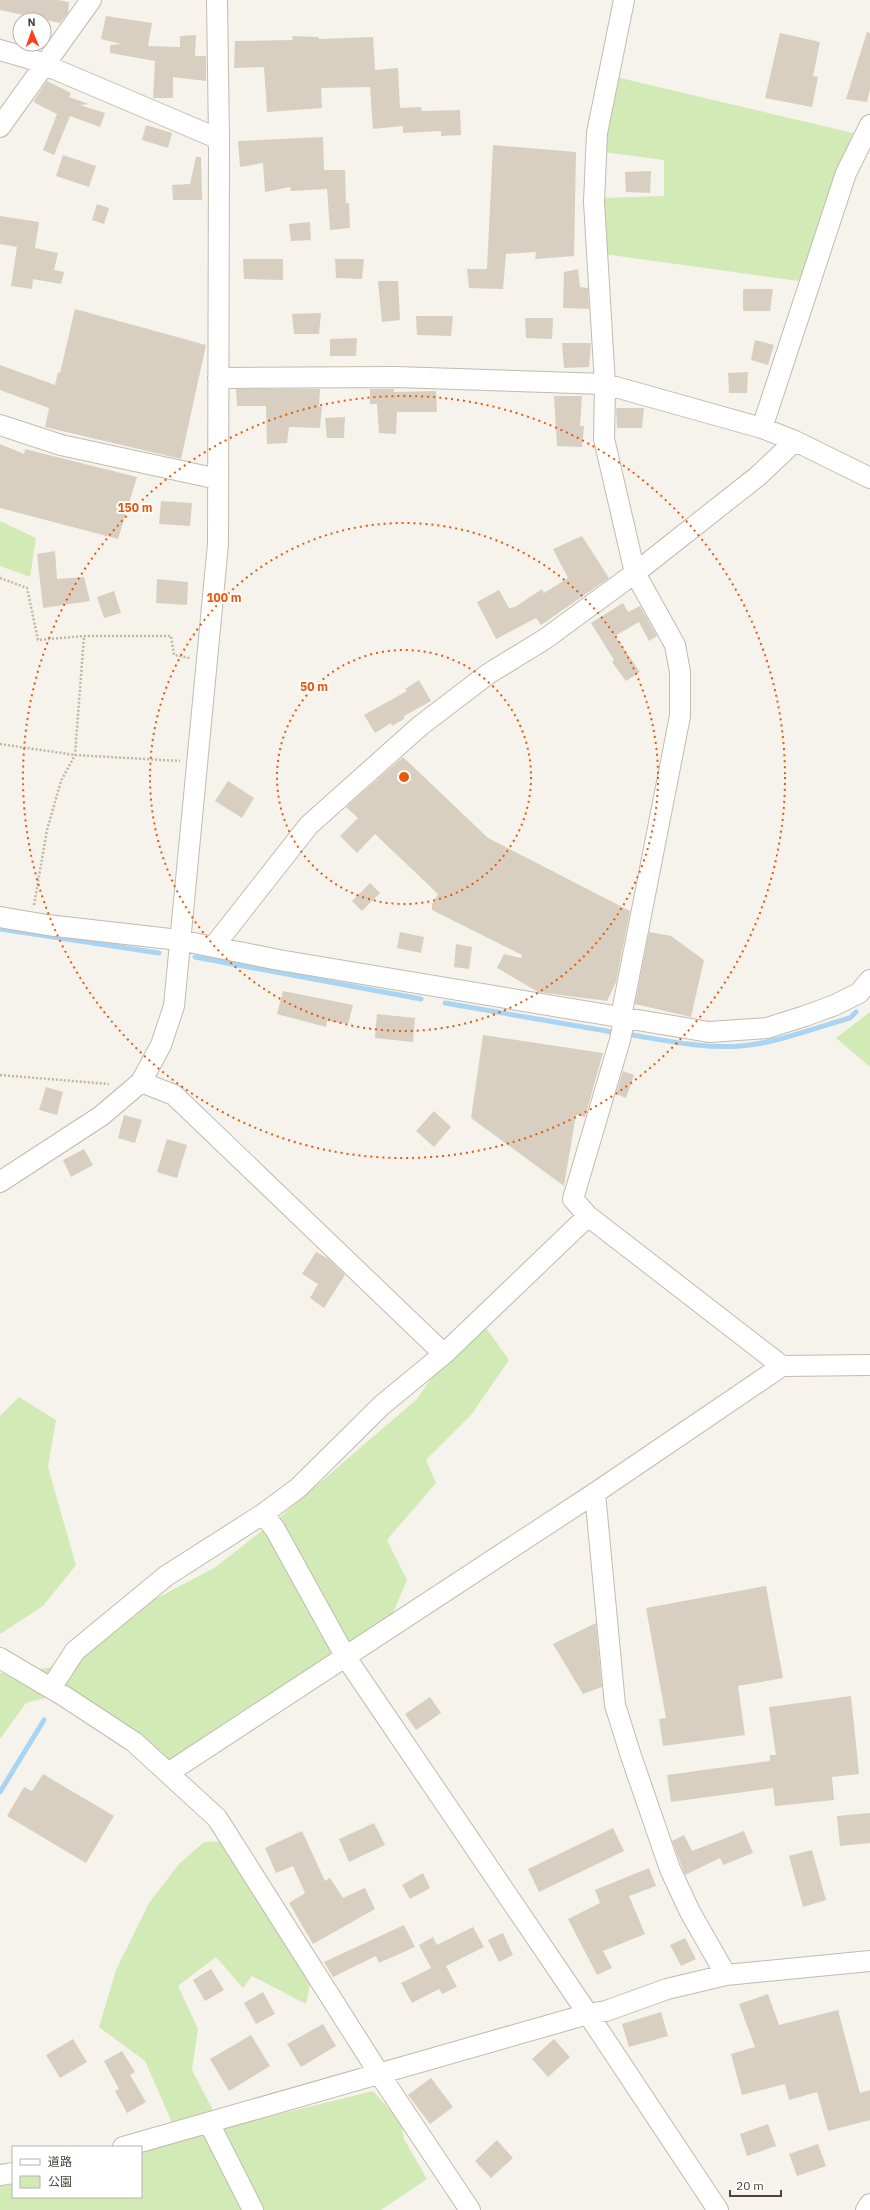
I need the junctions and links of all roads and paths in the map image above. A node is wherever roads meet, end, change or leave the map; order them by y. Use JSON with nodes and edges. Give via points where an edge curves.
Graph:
{"nodes":[{"id":1,"x":91,"y":0,"type":"edge"},
{"id":2,"x":217,"y":0,"type":"edge"},
{"id":3,"x":624,"y":0,"type":"edge"},
{"id":4,"x":0,"y":50,"type":"edge"},
{"id":5,"x":44,"y":65,"type":"junction"},
{"id":6,"x":870,"y":125,"type":"edge"},
{"id":7,"x":0,"y":126,"type":"edge"},
{"id":8,"x":219,"y":139,"type":"junction"},
{"id":9,"x":218,"y":378,"type":"junction"},
{"id":10,"x":604,"y":384,"type":"junction"},
{"id":11,"x":0,"y":425,"type":"edge"},
{"id":12,"x":762,"y":428,"type":"junction"},
{"id":13,"x":795,"y":441,"type":"junction"},
{"id":14,"x":870,"y":478,"type":"edge"},
{"id":15,"x":218,"y":479,"type":"junction"},
{"id":16,"x":635,"y":573,"type":"junction"},
{"id":17,"x":0,"y":578,"type":"edge"},
{"id":18,"x":84,"y":636,"type":"junction"},
{"id":19,"x":206,"y":660,"type":"junction"},
{"id":20,"x":0,"y":744,"type":"edge"},
{"id":21,"x":75,"y":755,"type":"junction"},
{"id":22,"x":196,"y":762,"type":"junction"},
{"id":23,"x":0,"y":916,"type":"edge"},
{"id":24,"x":31,"y":922,"type":"junction"},
{"id":25,"x":179,"y":940,"type":"junction"},
{"id":26,"x":214,"y":946,"type":"junction"},
{"id":27,"x":866,"y":989,"type":"edge"},
{"id":28,"x":621,"y":1028,"type":"junction"},
{"id":29,"x":0,"y":1075,"type":"edge"},
{"id":30,"x":141,"y":1082,"type":"junction"},
{"id":31,"x":0,"y":1182,"type":"edge"},
{"id":32,"x":588,"y":1216,"type":"junction"},
{"id":33,"x":444,"y":1354,"type":"junction"},
{"id":34,"x":870,"y":1365,"type":"edge"},
{"id":35,"x":782,"y":1366,"type":"junction"},
{"id":36,"x":595,"y":1493,"type":"junction"},
{"id":37,"x":263,"y":1514,"type":"junction"},
{"id":38,"x":345,"y":1656,"type":"junction"},
{"id":39,"x":0,"y":1658,"type":"edge"},
{"id":40,"x":50,"y":1688,"type":"junction"},
{"id":41,"x":168,"y":1773,"type":"junction"},
{"id":42,"x":870,"y":1961,"type":"edge"},
{"id":43,"x":726,"y":1975,"type":"junction"},
{"id":44,"x":588,"y":2014,"type":"junction"},
{"id":45,"x":380,"y":2075,"type":"junction"},
{"id":46,"x":209,"y":2123,"type":"junction"},
{"id":47,"x":127,"y":2146,"type":"edge"},
{"id":48,"x":12,"y":2173,"type":"edge"},
{"id":49,"x":0,"y":2176,"type":"edge"},
{"id":50,"x":870,"y":2204,"type":"edge"},
{"id":51,"x":253,"y":2210,"type":"edge"},
{"id":52,"x":470,"y":2210,"type":"edge"},
{"id":53,"x":718,"y":2210,"type":"edge"},
{"id":54,"x":866,"y":2210,"type":"edge"}],
"edges":[{"from":1,"to":5,"type":"street"},
{"from":2,"to":8,"type":"street"},
{"from":3,"to":10,"type":"street","via":[[597,133],[594,202]]},
{"from":4,"to":5,"type":"street"},
{"from":5,"to":7,"type":"street"},
{"from":5,"to":8,"type":"street"},
{"from":6,"to":12,"type":"street","via":[[846,173]]},
{"from":8,"to":9,"type":"street"},
{"from":9,"to":10,"type":"street","via":[[396,377]]},
{"from":9,"to":15,"type":"street"},
{"from":10,"to":12,"type":"street"},
{"from":10,"to":16,"type":"street","via":[[604,439]]},
{"from":11,"to":15,"type":"street","via":[[61,445]]},
{"from":12,"to":13,"type":"street"},
{"from":13,"to":14,"type":"street"},
{"from":13,"to":16,"type":"street","via":[[758,476]]},
{"from":15,"to":19,"type":"street","via":[[218,544]]},
{"from":16,"to":26,"type":"street","via":[[545,639],[488,674],[420,726],[309,825]]},
{"from":16,"to":28,"type":"street","via":[[675,645],[680,672],[680,716]]},
{"from":17,"to":18,"type":"path","via":[[27,588],[38,640]]},
{"from":18,"to":19,"type":"path","via":[[171,636],[174,655]]},
{"from":18,"to":21,"type":"path"},
{"from":19,"to":22,"type":"street"},
{"from":20,"to":21,"type":"path"},
{"from":21,"to":22,"type":"path"},
{"from":21,"to":24,"type":"path","via":[[61,781],[47,830]]},
{"from":22,"to":25,"type":"street"},
{"from":23,"to":24,"type":"street"},
{"from":24,"to":25,"type":"street"},
{"from":25,"to":26,"type":"street"},
{"from":25,"to":30,"type":"street","via":[[174,1006],[161,1044]]},
{"from":26,"to":28,"type":"street"},
{"from":27,"to":28,"type":"street","via":[[835,1005],[766,1028],[709,1032]]},
{"from":28,"to":32,"type":"street","via":[[573,1199]]},
{"from":29,"to":30,"type":"path","via":[[116,1085]]},
{"from":30,"to":31,"type":"street","via":[[102,1116]]},
{"from":30,"to":33,"type":"street","via":[[174,1095]]},
{"from":32,"to":33,"type":"street"},
{"from":32,"to":35,"type":"street"},
{"from":33,"to":37,"type":"street","via":[[382,1405],[298,1488]]},
{"from":34,"to":35,"type":"street"},
{"from":35,"to":36,"type":"street"},
{"from":36,"to":38,"type":"street"},
{"from":36,"to":43,"type":"street","via":[[616,1704],[670,1869],[690,1912]]},
{"from":37,"to":38,"type":"street","via":[[275,1529]]},
{"from":37,"to":40,"type":"street","via":[[166,1576],[80,1646]]},
{"from":38,"to":41,"type":"street"},
{"from":38,"to":44,"type":"street"},
{"from":39,"to":40,"type":"street"},
{"from":40,"to":41,"type":"street","via":[[134,1742]]},
{"from":41,"to":45,"type":"street","via":[[217,1818]]},
{"from":42,"to":43,"type":"street"},
{"from":43,"to":44,"type":"street","via":[[667,1989],[606,2011]]},
{"from":44,"to":45,"type":"street"},
{"from":44,"to":53,"type":"street"},
{"from":45,"to":46,"type":"street"},
{"from":45,"to":52,"type":"street"},
{"from":46,"to":47,"type":"street"},
{"from":46,"to":51,"type":"street"},
{"from":48,"to":49,"type":"street"},
{"from":50,"to":54,"type":"street"}]}
